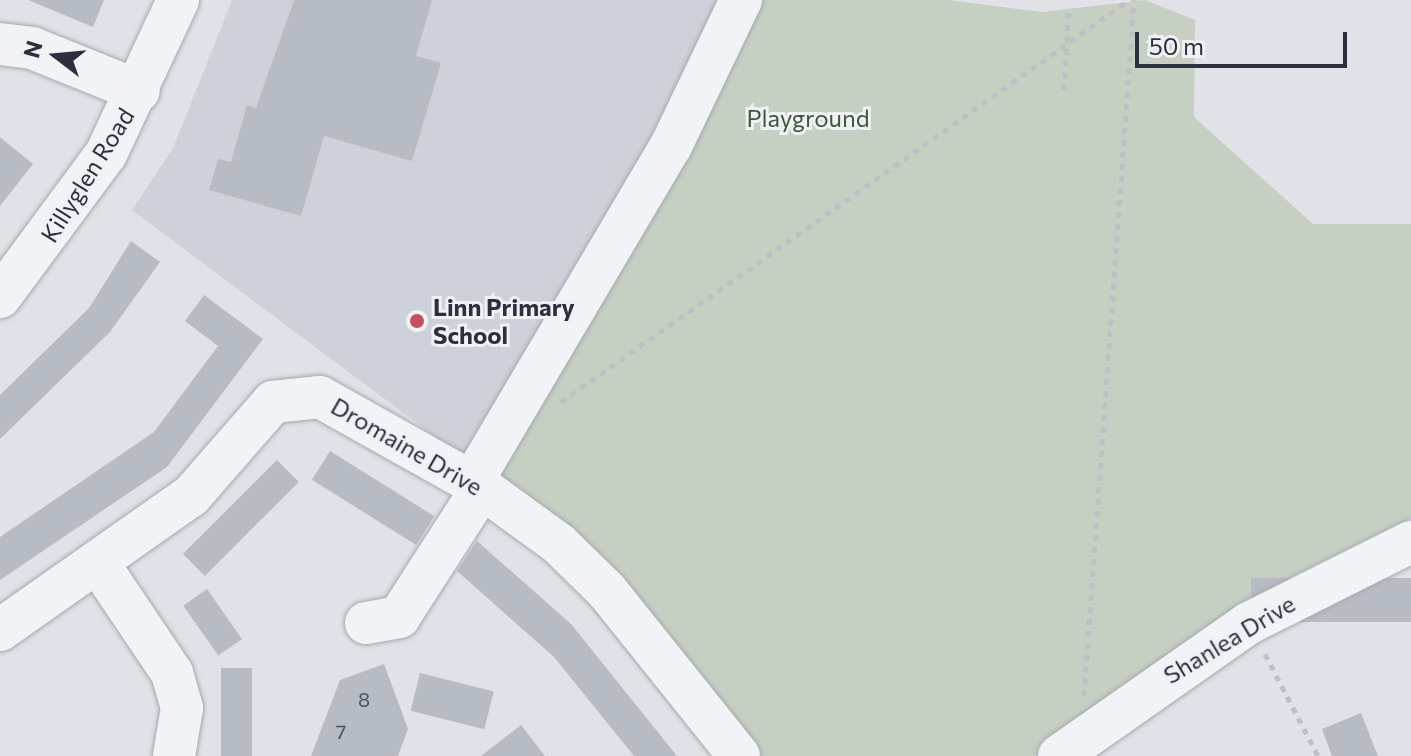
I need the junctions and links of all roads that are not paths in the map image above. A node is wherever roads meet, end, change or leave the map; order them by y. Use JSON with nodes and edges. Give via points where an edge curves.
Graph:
{"nodes":[{"id":1,"x":178,"y":0,"type":"edge"},
{"id":2,"x":741,"y":0,"type":"edge"},
{"id":3,"x":0,"y":44,"type":"edge"},
{"id":4,"x":139,"y":91,"type":"junction"},
{"id":5,"x":0,"y":297,"type":"edge"},
{"id":6,"x":477,"y":485,"type":"junction"},
{"id":7,"x":1411,"y":542,"type":"edge"},
{"id":8,"x":98,"y":563,"type":"junction"},
{"id":9,"x":366,"y":623,"type":"dead end"},
{"id":10,"x":0,"y":630,"type":"edge"},
{"id":11,"x":1071,"y":746,"type":"edge"},
{"id":12,"x":174,"y":756,"type":"edge"},
{"id":13,"x":739,"y":756,"type":"edge"}],
"edges":[{"from":1,"to":4,"type":"street","name":"Killyglen Road"},
{"from":2,"to":6,"type":"street","via":[[664,159]]},
{"from":3,"to":4,"type":"street","via":[[32,48]]},
{"from":4,"to":5,"type":"street","name":"Killyglen Road","via":[[69,210]]},
{"from":6,"to":8,"type":"street","name":"Dromaine Drive","via":[[348,408],[294,394],[256,416],[191,496]]},
{"from":6,"to":9,"type":"street","via":[[399,617]]},
{"from":6,"to":13,"type":"street","name":"Dromaine Drive","via":[[607,591]]},
{"from":7,"to":11,"type":"street","name":"Shanlea Drive","via":[[1249,623]]},
{"from":8,"to":10,"type":"street","name":"Dromaine Drive"},
{"from":8,"to":12,"type":"street","via":[[172,673],[182,708]]}]}
